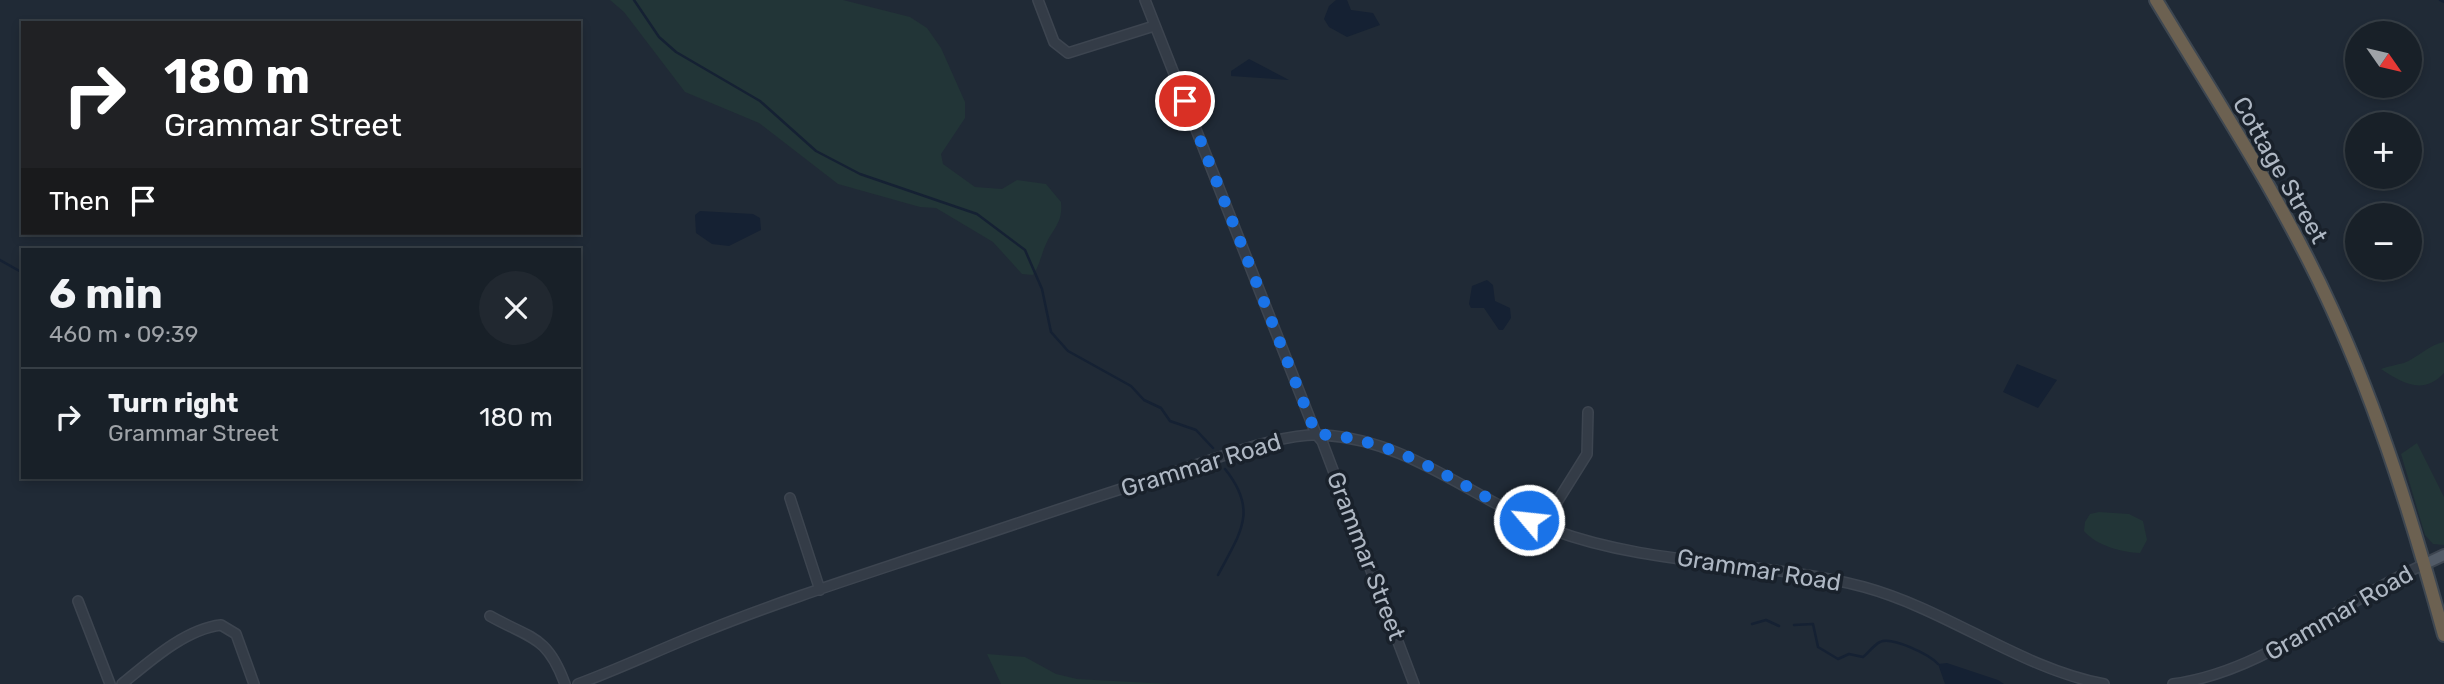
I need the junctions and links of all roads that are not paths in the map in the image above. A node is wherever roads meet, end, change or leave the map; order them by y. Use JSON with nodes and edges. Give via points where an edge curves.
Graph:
{"nodes":[{"id":1,"x":1038,"y":0,"type":"edge"},
{"id":2,"x":1145,"y":0,"type":"edge"},
{"id":3,"x":2156,"y":0,"type":"edge"},
{"id":4,"x":1154,"y":26,"type":"junction"},
{"id":5,"x":1588,"y":412,"type":"dead end"},
{"id":6,"x":1316,"y":434,"type":"junction"},
{"id":7,"x":790,"y":498,"type":"dead end"},
{"id":8,"x":1542,"y":526,"type":"junction"},
{"id":9,"x":2444,"y":555,"type":"edge"},
{"id":10,"x":2425,"y":565,"type":"junction"},
{"id":11,"x":820,"y":590,"type":"junction"},
{"id":12,"x":78,"y":601,"type":"dead end"},
{"id":13,"x":490,"y":616,"type":"dead end"},
{"id":14,"x":2444,"y":635,"type":"edge"},
{"id":15,"x":110,"y":684,"type":"edge"},
{"id":16,"x":122,"y":684,"type":"edge"},
{"id":17,"x":254,"y":684,"type":"edge"},
{"id":18,"x":565,"y":684,"type":"edge"},
{"id":19,"x":578,"y":684,"type":"edge"},
{"id":20,"x":1414,"y":684,"type":"edge"},
{"id":21,"x":2104,"y":684,"type":"edge"},
{"id":22,"x":2173,"y":684,"type":"edge"}],
"edges":[{"from":1,"to":4,"type":"street","via":[[1054,42],[1068,53]]},
{"from":2,"to":4,"type":"street","name":"Grammar Street"},
{"from":3,"to":10,"type":"highway","name":"Cottage Street","via":[[2299,241],[2332,309],[2382,431]]},
{"from":4,"to":6,"type":"street","name":"Grammar Street"},
{"from":5,"to":8,"type":"street","via":[[1586,458]]},
{"from":6,"to":8,"type":"street","name":"Grammar Road","via":[[1360,439],[1396,450]]},
{"from":6,"to":11,"type":"street","name":"Grammar Road","via":[[1117,490]]},
{"from":6,"to":20,"type":"street","name":"Grammar Street"},
{"from":7,"to":11,"type":"street"},
{"from":8,"to":21,"type":"street","name":"Grammar Road","via":[[1620,548],[1865,587],[1946,617],[2061,673]]},
{"from":9,"to":10,"type":"main road"},
{"from":10,"to":14,"type":"highway","name":"Cottage Street"},
{"from":10,"to":22,"type":"street","name":"Grammar Road","via":[[2251,662],[2229,672]]},
{"from":11,"to":19,"type":"street","name":"Grammar Road","via":[[707,630]]},
{"from":12,"to":15,"type":"street"},
{"from":13,"to":18,"type":"street","via":[[544,644]]},
{"from":16,"to":17,"type":"street","via":[[150,661],[216,625],[227,626],[238,638]]}]}
